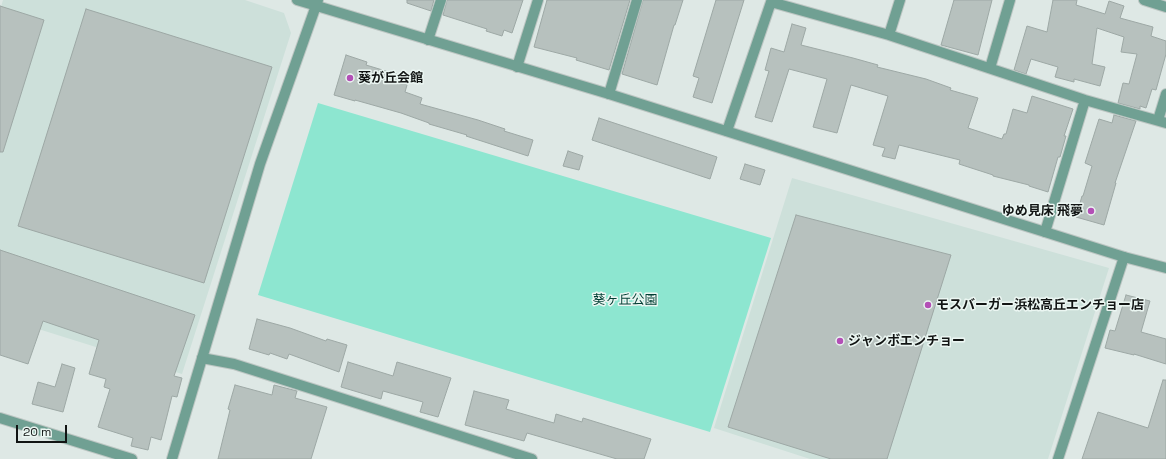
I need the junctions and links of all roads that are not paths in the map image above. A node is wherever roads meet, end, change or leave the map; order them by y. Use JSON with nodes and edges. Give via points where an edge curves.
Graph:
{"nodes":[{"id":1,"x":297,"y":0,"type":"edge"},
{"id":2,"x":441,"y":0,"type":"edge"},
{"id":3,"x":538,"y":0,"type":"edge"},
{"id":4,"x":637,"y":0,"type":"edge"},
{"id":5,"x":900,"y":0,"type":"edge"},
{"id":6,"x":1010,"y":0,"type":"edge"},
{"id":7,"x":1144,"y":0,"type":"edge"},
{"id":8,"x":771,"y":1,"type":"edge"},
{"id":9,"x":317,"y":3,"type":"edge"},
{"id":10,"x":1166,"y":8,"type":"edge"},
{"id":11,"x":890,"y":35,"type":"junction"},
{"id":12,"x":428,"y":40,"type":"junction"},
{"id":13,"x":517,"y":67,"type":"junction"},
{"id":14,"x":990,"y":68,"type":"junction"},
{"id":15,"x":609,"y":94,"type":"junction"},
{"id":16,"x":1166,"y":94,"type":"edge"},
{"id":17,"x":1085,"y":100,"type":"junction"},
{"id":18,"x":1162,"y":122,"type":"edge"},
{"id":19,"x":727,"y":131,"type":"junction"},
{"id":20,"x":1045,"y":232,"type":"junction"},
{"id":21,"x":1124,"y":257,"type":"junction"},
{"id":22,"x":1166,"y":268,"type":"edge"},
{"id":23,"x":202,"y":358,"type":"junction"},
{"id":24,"x":0,"y":418,"type":"edge"},
{"id":25,"x":132,"y":459,"type":"edge"},
{"id":26,"x":172,"y":459,"type":"edge"},
{"id":27,"x":532,"y":459,"type":"edge"},
{"id":28,"x":1058,"y":459,"type":"edge"}],
"edges":[{"from":1,"to":9,"type":"street"},
{"from":2,"to":12,"type":"street"},
{"from":3,"to":13,"type":"street"},
{"from":4,"to":15,"type":"street"},
{"from":5,"to":11,"type":"street"},
{"from":6,"to":14,"type":"street"},
{"from":7,"to":10,"type":"street"},
{"from":8,"to":11,"type":"street"},
{"from":8,"to":19,"type":"street"},
{"from":9,"to":12,"type":"street"},
{"from":9,"to":23,"type":"street","via":[[260,164]]},
{"from":11,"to":14,"type":"street"},
{"from":12,"to":13,"type":"street"},
{"from":13,"to":15,"type":"street"},
{"from":14,"to":17,"type":"street"},
{"from":15,"to":19,"type":"street"},
{"from":16,"to":18,"type":"street"},
{"from":17,"to":18,"type":"street"},
{"from":17,"to":20,"type":"street"},
{"from":19,"to":20,"type":"street"},
{"from":20,"to":21,"type":"street"},
{"from":21,"to":22,"type":"street"},
{"from":21,"to":28,"type":"street"},
{"from":23,"to":26,"type":"street"},
{"from":23,"to":27,"type":"street","via":[[234,364]]},
{"from":24,"to":25,"type":"street"}]}
